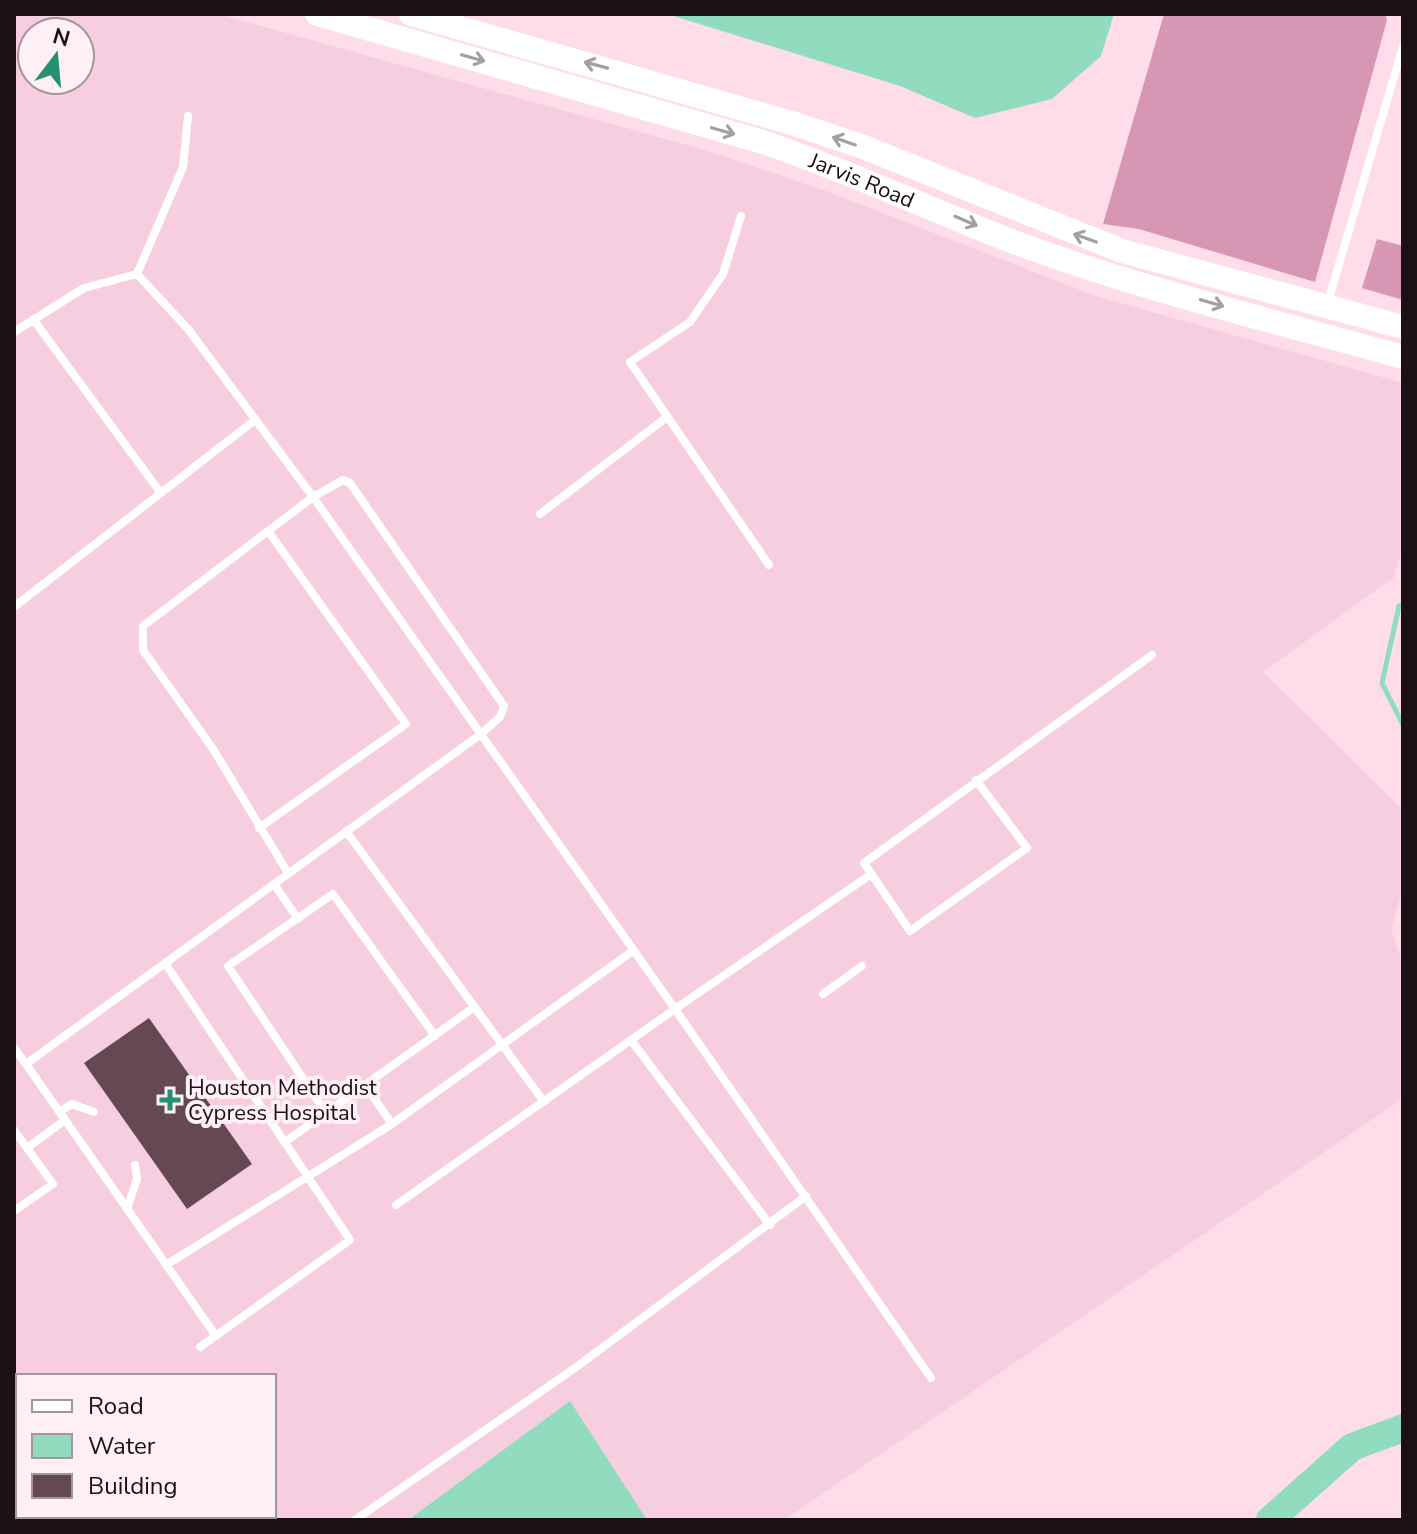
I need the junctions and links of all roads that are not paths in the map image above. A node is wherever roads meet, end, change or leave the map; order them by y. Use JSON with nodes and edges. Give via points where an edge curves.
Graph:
{"nodes":[{"id":1,"x":317,"y":14,"type":"edge"},
{"id":2,"x":418,"y":16,"type":"edge"},
{"id":3,"x":418,"y":42,"type":"junction"},
{"id":4,"x":1403,"y":46,"type":"edge"},
{"id":5,"x":188,"y":116,"type":"dead end"},
{"id":6,"x":741,"y":216,"type":"dead end"},
{"id":7,"x":1126,"y":252,"type":"junction"},
{"id":8,"x":137,"y":274,"type":"junction"},
{"id":9,"x":1118,"y":276,"type":"junction"},
{"id":10,"x":1327,"y":306,"type":"junction"},
{"id":11,"x":33,"y":319,"type":"junction"},
{"id":12,"x":1403,"y":327,"type":"edge"},
{"id":13,"x":14,"y":332,"type":"edge"},
{"id":14,"x":1403,"y":357,"type":"edge"},
{"id":15,"x":667,"y":417,"type":"junction"},
{"id":16,"x":255,"y":420,"type":"junction"},
{"id":17,"x":160,"y":492,"type":"junction"},
{"id":18,"x":313,"y":497,"type":"junction"},
{"id":19,"x":540,"y":514,"type":"dead end"},
{"id":20,"x":268,"y":531,"type":"junction"},
{"id":21,"x":769,"y":565,"type":"dead end"},
{"id":22,"x":14,"y":607,"type":"edge"},
{"id":23,"x":1152,"y":655,"type":"dead end"},
{"id":24,"x":481,"y":734,"type":"junction"},
{"id":25,"x":976,"y":780,"type":"junction"},
{"id":26,"x":259,"y":828,"type":"junction"},
{"id":27,"x":346,"y":831,"type":"junction"},
{"id":28,"x":288,"y":873,"type":"junction"},
{"id":29,"x":870,"y":875,"type":"junction"},
{"id":30,"x":274,"y":884,"type":"junction"},
{"id":31,"x":298,"y":919,"type":"junction"},
{"id":32,"x":634,"y":950,"type":"junction"},
{"id":33,"x":165,"y":963,"type":"junction"},
{"id":34,"x":862,"y":966,"type":"dead end"},
{"id":35,"x":823,"y":994,"type":"dead end"},
{"id":36,"x":473,"y":1008,"type":"junction"},
{"id":37,"x":675,"y":1009,"type":"junction"},
{"id":38,"x":435,"y":1036,"type":"junction"},
{"id":39,"x":631,"y":1040,"type":"junction"},
{"id":40,"x":500,"y":1046,"type":"junction"},
{"id":41,"x":14,"y":1048,"type":"edge"},
{"id":42,"x":26,"y":1064,"type":"junction"},
{"id":43,"x":365,"y":1085,"type":"junction"},
{"id":44,"x":544,"y":1102,"type":"junction"},
{"id":45,"x":94,"y":1112,"type":"dead end"},
{"id":46,"x":326,"y":1113,"type":"junction"},
{"id":47,"x":62,"y":1116,"type":"junction"},
{"id":48,"x":392,"y":1124,"type":"junction"},
{"id":49,"x":14,"y":1130,"type":"edge"},
{"id":50,"x":285,"y":1142,"type":"junction"},
{"id":51,"x":27,"y":1148,"type":"junction"},
{"id":52,"x":135,"y":1165,"type":"dead end"},
{"id":53,"x":306,"y":1176,"type":"junction"},
{"id":54,"x":806,"y":1196,"type":"junction"},
{"id":55,"x":396,"y":1205,"type":"dead end"},
{"id":56,"x":127,"y":1209,"type":"junction"},
{"id":57,"x":14,"y":1211,"type":"edge"},
{"id":58,"x":770,"y":1225,"type":"junction"},
{"id":59,"x":166,"y":1265,"type":"junction"},
{"id":60,"x":216,"y":1336,"type":"junction"},
{"id":61,"x":200,"y":1347,"type":"dead end"},
{"id":62,"x":931,"y":1378,"type":"dead end"},
{"id":63,"x":355,"y":1520,"type":"edge"}],
"edges":[{"from":1,"to":3,"type":"street","name":"Jarvis Road"},
{"from":2,"to":3,"type":"street"},
{"from":7,"to":2,"type":"street","name":"Jarvis Road","one_way":true,"via":[[808,128]]},
{"from":3,"to":9,"type":"street","name":"Jarvis Road","one_way":true,"via":[[791,152],[1007,239]]},
{"from":4,"to":10,"type":"lane"},
{"from":5,"to":8,"type":"lane","via":[[183,167]]},
{"from":6,"to":15,"type":"lane","via":[[723,274],[690,322],[630,362]]},
{"from":7,"to":9,"type":"street"},
{"from":7,"to":10,"type":"street","name":"Jarvis Road"},
{"from":8,"to":11,"type":"lane","via":[[84,288]]},
{"from":8,"to":16,"type":"lane","via":[[188,329]]},
{"from":9,"to":14,"type":"street","name":"Jarvis Road","one_way":true},
{"from":10,"to":12,"type":"street","name":"Jarvis Road"},
{"from":11,"to":13,"type":"lane"},
{"from":11,"to":17,"type":"lane"},
{"from":15,"to":19,"type":"lane"},
{"from":15,"to":21,"type":"lane"},
{"from":16,"to":17,"type":"lane"},
{"from":16,"to":18,"type":"lane"},
{"from":17,"to":22,"type":"lane"},
{"from":18,"to":20,"type":"lane"},
{"from":18,"to":24,"type":"lane"},
{"from":18,"to":24,"type":"lane","via":[[343,480],[350,483],[504,706]]},
{"from":20,"to":26,"type":"lane","via":[[143,626],[143,650],[213,749]]},
{"from":20,"to":26,"type":"lane","via":[[406,724]]},
{"from":23,"to":25,"type":"lane"},
{"from":24,"to":27,"type":"lane"},
{"from":24,"to":32,"type":"lane"},
{"from":25,"to":29,"type":"lane","via":[[864,863]]},
{"from":25,"to":29,"type":"lane","via":[[1027,848],[910,931]]},
{"from":26,"to":28,"type":"lane"},
{"from":27,"to":28,"type":"lane"},
{"from":27,"to":36,"type":"lane"},
{"from":28,"to":30,"type":"lane"},
{"from":29,"to":37,"type":"lane"},
{"from":30,"to":31,"type":"lane"},
{"from":30,"to":33,"type":"lane"},
{"from":31,"to":38,"type":"lane","via":[[333,894]]},
{"from":31,"to":46,"type":"lane","via":[[228,966]]},
{"from":32,"to":37,"type":"lane"},
{"from":32,"to":40,"type":"lane"},
{"from":33,"to":42,"type":"lane"},
{"from":33,"to":50,"type":"lane"},
{"from":34,"to":35,"type":"lane"},
{"from":36,"to":38,"type":"lane"},
{"from":36,"to":40,"type":"lane"},
{"from":37,"to":39,"type":"lane"},
{"from":37,"to":54,"type":"lane"},
{"from":38,"to":43,"type":"lane"},
{"from":39,"to":44,"type":"lane"},
{"from":39,"to":58,"type":"lane"},
{"from":40,"to":44,"type":"lane"},
{"from":40,"to":48,"type":"lane"},
{"from":41,"to":42,"type":"lane"},
{"from":42,"to":47,"type":"lane"},
{"from":43,"to":46,"type":"lane"},
{"from":43,"to":48,"type":"lane"},
{"from":44,"to":55,"type":"lane"},
{"from":45,"to":47,"type":"lane","via":[[72,1104]]},
{"from":46,"to":50,"type":"lane"},
{"from":47,"to":51,"type":"lane"},
{"from":47,"to":56,"type":"lane"},
{"from":48,"to":53,"type":"lane"},
{"from":49,"to":51,"type":"lane"},
{"from":50,"to":53,"type":"lane"},
{"from":51,"to":57,"type":"lane","via":[[53,1184]]},
{"from":52,"to":56,"type":"lane","via":[[137,1179]]},
{"from":53,"to":59,"type":"lane"},
{"from":53,"to":60,"type":"lane","via":[[350,1240]]},
{"from":54,"to":58,"type":"lane"},
{"from":54,"to":62,"type":"lane"},
{"from":56,"to":59,"type":"lane"},
{"from":58,"to":63,"type":"lane"},
{"from":59,"to":60,"type":"lane"},
{"from":60,"to":61,"type":"lane"}]}
